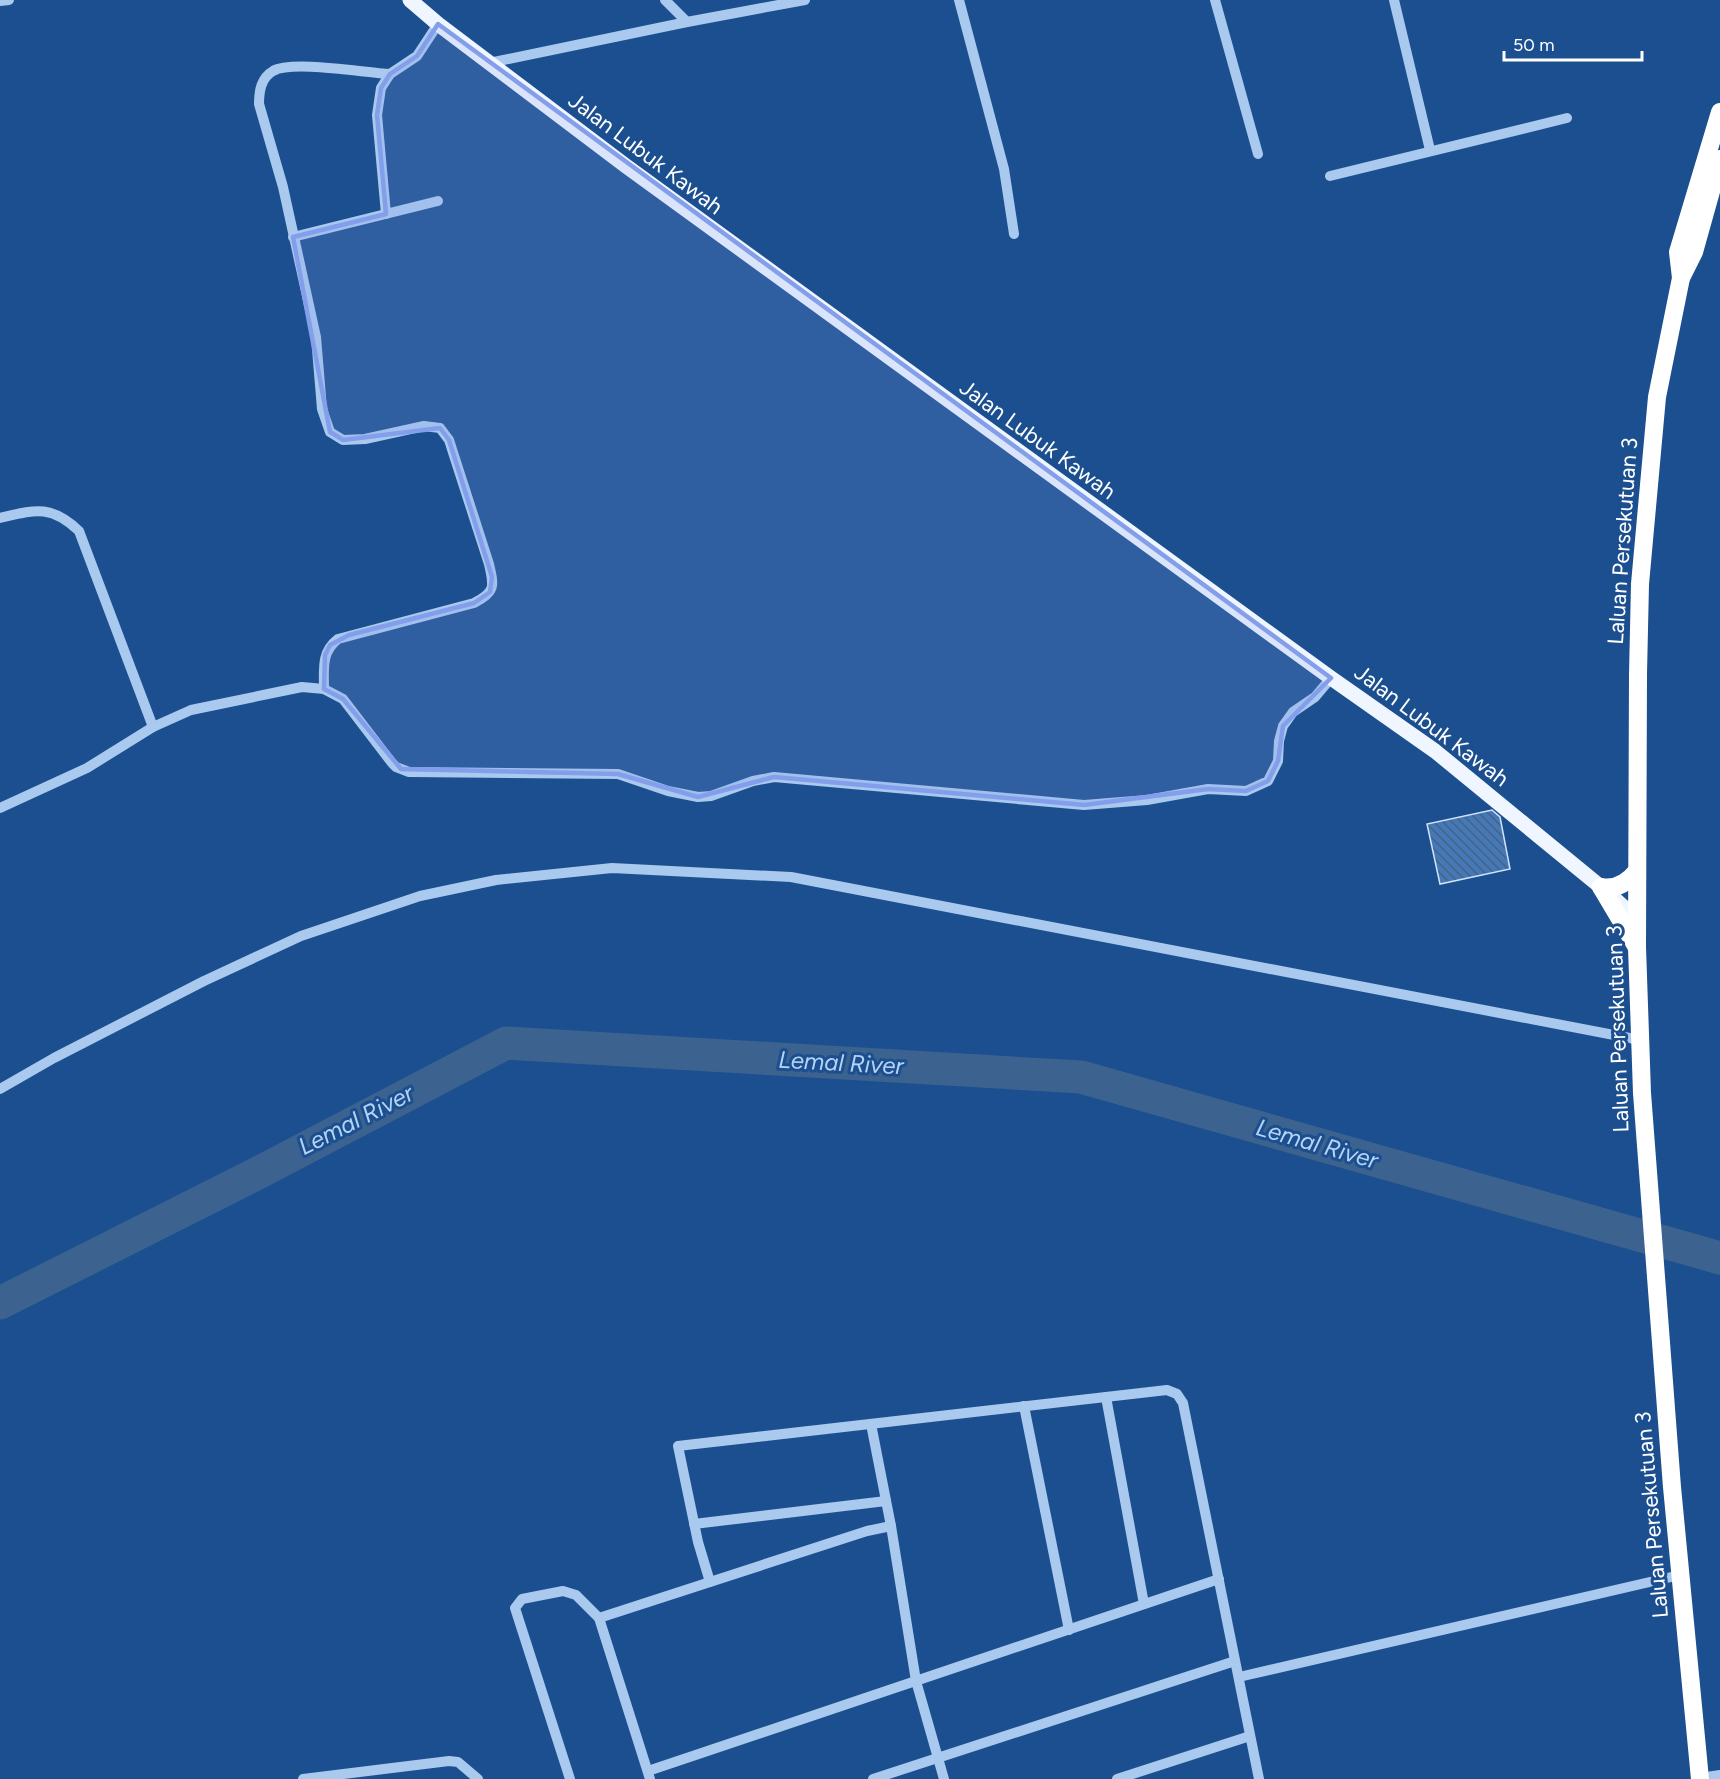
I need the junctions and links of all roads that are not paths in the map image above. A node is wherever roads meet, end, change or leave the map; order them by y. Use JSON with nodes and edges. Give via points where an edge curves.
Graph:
{"nodes":[{"id":1,"x":9,"y":0,"type":"edge"},
{"id":2,"x":410,"y":0,"type":"edge"},
{"id":3,"x":665,"y":0,"type":"edge"},
{"id":4,"x":804,"y":0,"type":"edge"},
{"id":5,"x":959,"y":0,"type":"edge"},
{"id":6,"x":1215,"y":0,"type":"edge"},
{"id":7,"x":1394,"y":0,"type":"edge"},
{"id":8,"x":0,"y":1,"type":"edge"},
{"id":9,"x":687,"y":22,"type":"junction"},
{"id":10,"x":438,"y":24,"type":"junction"},
{"id":11,"x":489,"y":63,"type":"junction"},
{"id":12,"x":390,"y":74,"type":"junction"},
{"id":13,"x":1720,"y":112,"type":"edge"},
{"id":14,"x":1567,"y":118,"type":"dead end"},
{"id":15,"x":1430,"y":150,"type":"junction"},
{"id":16,"x":1258,"y":154,"type":"dead end"},
{"id":17,"x":1720,"y":159,"type":"edge"},
{"id":18,"x":1330,"y":176,"type":"dead end"},
{"id":19,"x":438,"y":201,"type":"dead end"},
{"id":20,"x":386,"y":213,"type":"junction"},
{"id":21,"x":1014,"y":234,"type":"dead end"},
{"id":22,"x":293,"y":237,"type":"junction"},
{"id":23,"x":1681,"y":278,"type":"junction"},
{"id":24,"x":0,"y":518,"type":"edge"},
{"id":25,"x":1331,"y":678,"type":"junction"},
{"id":26,"x":324,"y":689,"type":"junction"},
{"id":27,"x":153,"y":726,"type":"junction"},
{"id":28,"x":0,"y":808,"type":"edge"},
{"id":29,"x":1637,"y":871,"type":"junction"},
{"id":30,"x":1601,"y":887,"type":"junction"},
{"id":31,"x":1636,"y":918,"type":"junction"},
{"id":32,"x":1637,"y":947,"type":"junction"},
{"id":33,"x":1640,"y":1040,"type":"junction"},
{"id":34,"x":0,"y":1089,"type":"edge"},
{"id":35,"x":1106,"y":1397,"type":"junction"},
{"id":36,"x":1024,"y":1406,"type":"junction"},
{"id":37,"x":871,"y":1424,"type":"junction"},
{"id":38,"x":886,"y":1501,"type":"junction"},
{"id":39,"x":694,"y":1524,"type":"junction"},
{"id":40,"x":891,"y":1526,"type":"junction"},
{"id":41,"x":1680,"y":1575,"type":"junction"},
{"id":42,"x":1219,"y":1579,"type":"junction"},
{"id":43,"x":710,"y":1582,"type":"junction"},
{"id":44,"x":1144,"y":1604,"type":"junction"},
{"id":45,"x":599,"y":1618,"type":"junction"},
{"id":46,"x":1069,"y":1630,"type":"junction"},
{"id":47,"x":1235,"y":1661,"type":"junction"},
{"id":48,"x":1239,"y":1677,"type":"junction"},
{"id":49,"x":916,"y":1681,"type":"junction"},
{"id":50,"x":1250,"y":1736,"type":"junction"},
{"id":51,"x":937,"y":1758,"type":"junction"},
{"id":52,"x":649,"y":1775,"type":"edge"},
{"id":53,"x":1720,"y":1775,"type":"edge"},
{"id":54,"x":303,"y":1779,"type":"edge"},
{"id":55,"x":478,"y":1779,"type":"edge"},
{"id":56,"x":570,"y":1779,"type":"edge"},
{"id":57,"x":873,"y":1779,"type":"edge"},
{"id":58,"x":944,"y":1779,"type":"edge"},
{"id":59,"x":1117,"y":1779,"type":"edge"},
{"id":60,"x":1259,"y":1779,"type":"edge"},
{"id":61,"x":1700,"y":1779,"type":"edge"}],
"edges":[{"from":1,"to":8,"type":"street"},
{"from":2,"to":10,"type":"main road","name":"Jalan Lubuk Kawah"},
{"from":3,"to":9,"type":"street"},
{"from":4,"to":9,"type":"street"},
{"from":5,"to":21,"type":"street","via":[[1004,169]]},
{"from":6,"to":16,"type":"street"},
{"from":7,"to":15,"type":"street"},
{"from":9,"to":11,"type":"street"},
{"from":10,"to":11,"type":"main road","name":"Jalan Lubuk Kawah"},
{"from":10,"to":12,"type":"street","via":[[417,56]]},
{"from":11,"to":25,"type":"main road","name":"Jalan Lubuk Kawah","via":[[900,367]]},
{"from":12,"to":20,"type":"street","via":[[381,88],[377,115]]},
{"from":12,"to":22,"type":"street","via":[[286,68],[272,71],[262,84],[259,104]]},
{"from":13,"to":23,"type":"highway","name":"Laluan Persekutuan 3","via":[[1678,252]]},
{"from":14,"to":15,"type":"street"},
{"from":15,"to":18,"type":"street"},
{"from":17,"to":23,"type":"highway","name":"Laluan Persekutuan 3","via":[[1694,252]]},
{"from":19,"to":20,"type":"street"},
{"from":20,"to":22,"type":"street"},
{"from":22,"to":26,"type":"street","via":[[316,337],[322,409],[330,432],[344,440],[424,426],[440,428],[449,440],[493,584],[490,592],[474,603],[338,639],[326,655]]},
{"from":23,"to":29,"type":"highway","name":"Laluan Persekutuan 3","via":[[1657,397],[1640,584]]},
{"from":24,"to":27,"type":"street","via":[[40,509],[69,521],[79,531]]},
{"from":25,"to":26,"type":"street","via":[[1283,726],[1273,774],[1257,787],[1239,792],[1208,789],[1147,800],[1084,805],[774,777],[698,797],[618,774],[409,772],[392,763],[343,699]]},
{"from":25,"to":30,"type":"main road","name":"Jalan Lubuk Kawah","via":[[1435,751]]},
{"from":26,"to":27,"type":"street","via":[[302,687],[205,706]]},
{"from":27,"to":28,"type":"street","via":[[87,768]]},
{"from":29,"to":30,"type":"highway","via":[[1617,886]]},
{"from":29,"to":31,"type":"highway","name":"Laluan Persekutuan 3"},
{"from":30,"to":31,"type":"main road","name":"Jalan Lubuk Kawah"},
{"from":30,"to":32,"type":"highway"},
{"from":31,"to":32,"type":"highway","name":"Laluan Persekutuan 3"},
{"from":32,"to":33,"type":"highway","name":"Laluan Persekutuan 3"},
{"from":33,"to":34,"type":"street","via":[[791,877],[612,868],[496,880],[420,896],[301,936],[194,986]]},
{"from":33,"to":41,"type":"highway","name":"Laluan Persekutuan 3"},
{"from":35,"to":36,"type":"street"},
{"from":35,"to":42,"type":"street","via":[[1167,1390],[1177,1394],[1183,1403]]},
{"from":35,"to":44,"type":"street"},
{"from":36,"to":37,"type":"street"},
{"from":36,"to":46,"type":"street"},
{"from":37,"to":38,"type":"street"},
{"from":37,"to":39,"type":"street","via":[[678,1446]]},
{"from":38,"to":39,"type":"street"},
{"from":38,"to":40,"type":"street"},
{"from":39,"to":43,"type":"street"},
{"from":40,"to":43,"type":"street"},
{"from":40,"to":49,"type":"street"},
{"from":41,"to":48,"type":"street"},
{"from":41,"to":61,"type":"highway","name":"Laluan Persekutuan 3"},
{"from":42,"to":44,"type":"street"},
{"from":42,"to":47,"type":"street"},
{"from":43,"to":45,"type":"street"},
{"from":44,"to":46,"type":"street"},
{"from":45,"to":52,"type":"street"},
{"from":45,"to":56,"type":"street","via":[[576,1595],[563,1591],[522,1599],[515,1608]]},
{"from":46,"to":49,"type":"street"},
{"from":47,"to":48,"type":"street"},
{"from":47,"to":51,"type":"street"},
{"from":48,"to":50,"type":"street"},
{"from":49,"to":51,"type":"street"},
{"from":49,"to":52,"type":"street"},
{"from":50,"to":59,"type":"street"},
{"from":50,"to":60,"type":"street"},
{"from":51,"to":57,"type":"street"},
{"from":51,"to":58,"type":"street"},
{"from":53,"to":61,"type":"street"},
{"from":54,"to":55,"type":"street","via":[[449,1761],[458,1762]]}]}
